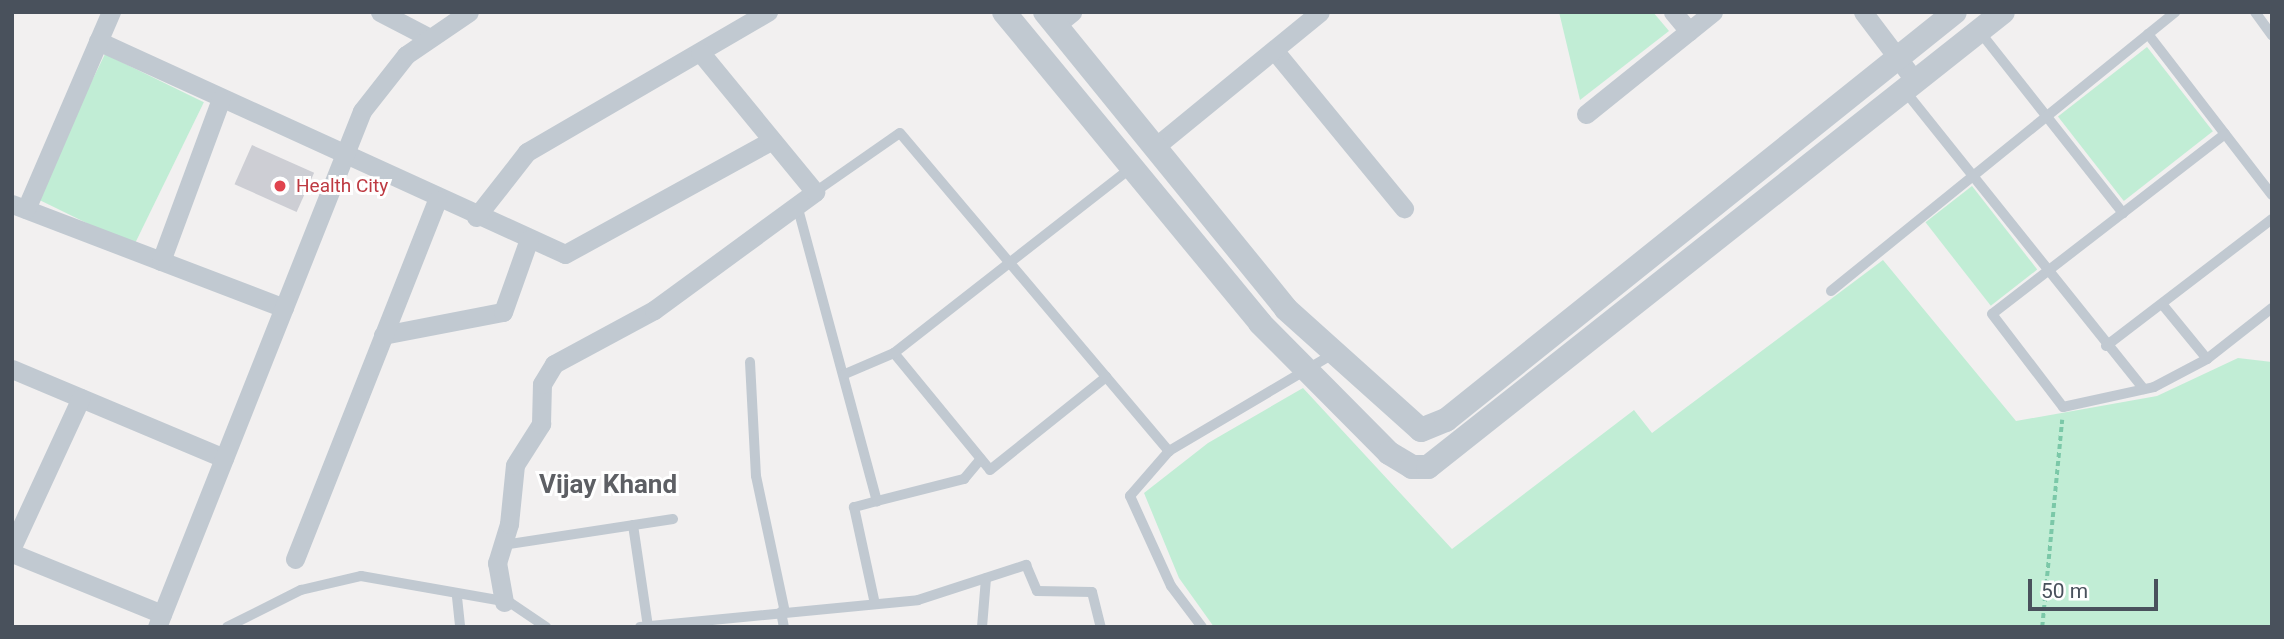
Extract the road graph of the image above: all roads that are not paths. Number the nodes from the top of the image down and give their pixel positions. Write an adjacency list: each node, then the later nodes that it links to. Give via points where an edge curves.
1 (111, 12): 20 (street)
2 (380, 12): 19 (street)
3 (469, 12): 19 (street)
4 (768, 12): 22 (street)
5 (1004, 12): 32 (street)
6 (1320, 12): 21 (street)
7 (1673, 12): 15 (street)
8 (1713, 12): 15 (street)
9 (1863, 12): 23 (street)
10 (1955, 12): 23 (street)
11 (2003, 12): 16 (street)
12 (2175, 12): 17 (lane)
13 (2255, 12): 18 (lane)
14 (1058, 17): 30 (street)
15 (1689, 31): 26 (street)
16 (1979, 32): 24 (street); 27 (lane)
17 (2148, 34): 27 (lane); 28 (lane)
18 (2272, 34)
19 (430, 38): 31 (street, via 406,55 362,111)
20 (98, 41): 25 (street); 38 (street)
21 (1274, 50): 30 (street); 39 (street)
22 (700, 52): 29 (street); 41 (street, via 527,152)
23 (1898, 58): 24 (street); 56 (street, via 1433,430 1409,424)
24 (1910, 87): 33 (lane); 60 (street, via 1428,467 1412,467 1389,453)
25 (221, 99): 31 (street); 44 (street)
26 (1586, 114)
27 (2046, 116): 33 (lane); 40 (lane)
28 (2225, 134): 35 (lane); 40 (lane)
29 (772, 140): 34 (street); 43 (street, via 565,254)
30 (1155, 147): 56 (street, via 1286,309)
31 (344, 158): 36 (street); 49 (street)
32 (1131, 167): 45 (lane); 60 (street, via 1260,323)
33 (1972, 176): 46 (lane); 47 (lane)
34 (815, 192): 37 (street); 45 (lane, via 900,133)
35 (2272, 195)
36 (437, 200): 41 (street); 53 (street)
37 (797, 205): 61 (lane); 71 (street, via 653,310 554,364 542,384 541,424 515,465)
38 (19, 207): 44 (street)
39 (1404, 208)
40 (2123, 213): 46 (lane)
41 (476, 217): 43 (street)
42 (2272, 219): 48 (lane)
43 (529, 239): 53 (street, via 503,312)
44 (161, 261): 49 (street)
45 (1010, 263): 55 (lane); 62 (lane)
46 (2047, 271): 54 (lane); 63 (lane, via 1992,314 2063,407)
47 (1831, 291)
48 (2162, 303): 54 (lane); 57 (lane)
49 (284, 308): 66 (street)
50 (2272, 308): 52 (lane)
51 (2272, 318): 52 (lane)
52 (2257, 320): 57 (lane)
53 (383, 335): 74 (street)
54 (2106, 346): 63 (lane)
55 (894, 353): 61 (lane); 67 (lane)
56 (1333, 354): 60 (lane)
57 (2207, 359): 63 (lane)
58 (750, 362): 79 (lane, via 756,477)
59 (12, 369): 64 (street)
60 (1308, 372): 65 (lane)
61 (845, 374): 68 (lane)
62 (1106, 377): 65 (lane); 67 (lane, via 990,470)
63 (2144, 389)
64 (81, 398): 66 (street); 72 (street)
65 (1169, 451): 89 (lane, via 1130,496 1171,586)
66 (224, 458): 80 (street)
67 (981, 459): 68 (lane, via 964,479)
68 (877, 501): 78 (lane, via 854,507)
69 (673, 519): 70 (lane)
70 (633, 525): 71 (lane); 81 (lane)
71 (502, 545): 77 (street, via 497,563)
72 (12, 547)
73 (12, 553): 80 (street)
74 (295, 559)
75 (986, 578): 78 (lane, via 918,600); 87 (lane); 88 (lane, via 1026,565 1037,591 1091,592)
76 (457, 597): 77 (lane); 82 (lane, via 361,576 300,590); 83 (lane)
77 (504, 602): 84 (lane)
78 (875, 604): 79 (lane)
79 (783, 612): 81 (lane); 86 (lane)
80 (160, 621)
81 (648, 626): 85 (lane)
82 (227, 627)
83 (460, 627)
84 (546, 627)
85 (640, 627)
86 (784, 627)
87 (982, 627)
88 (1101, 627)
89 (1202, 627)

